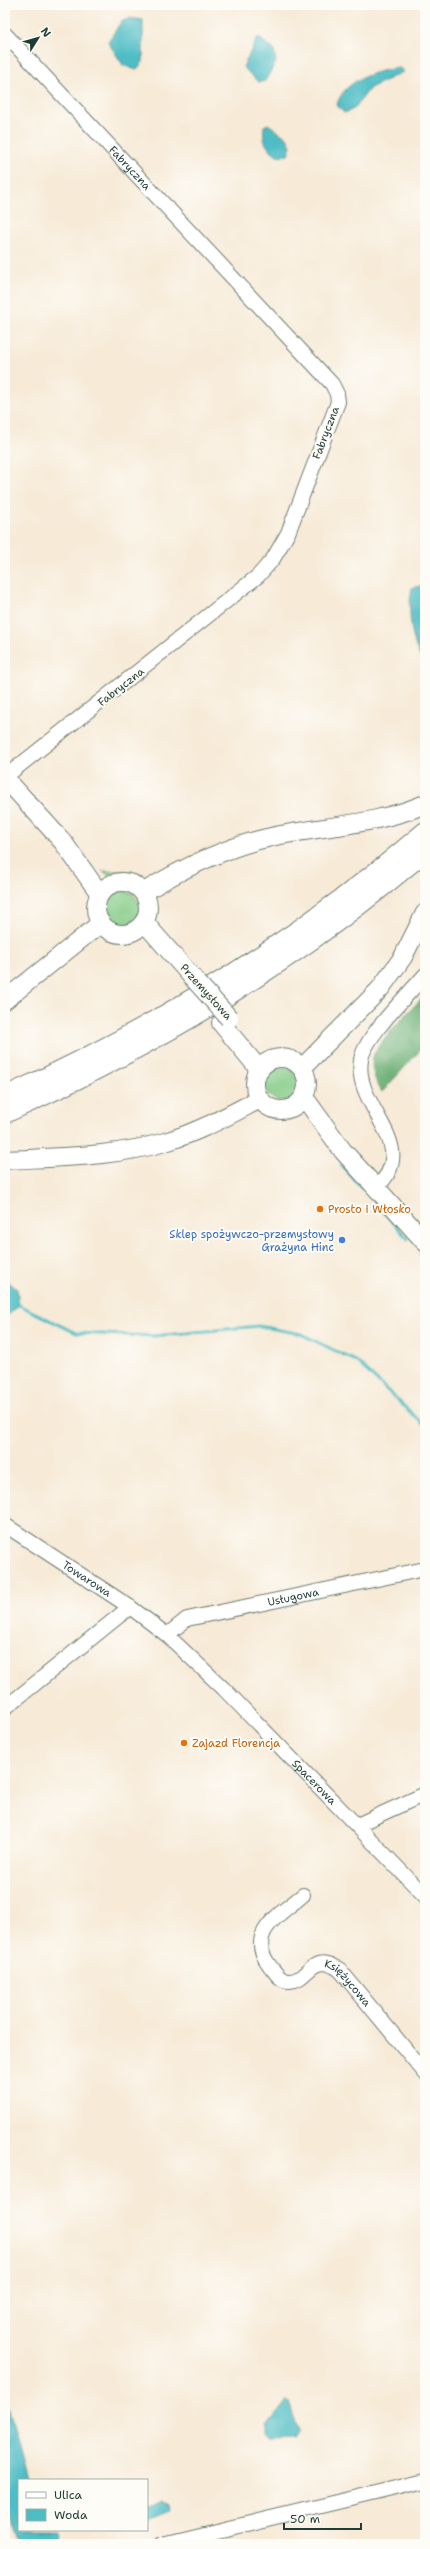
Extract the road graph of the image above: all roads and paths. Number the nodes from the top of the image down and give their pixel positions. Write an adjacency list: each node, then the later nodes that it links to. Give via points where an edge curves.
1 (5, 34): 2 (street, Fabryczna, via 332,384 338,402 288,533 273,559 258,576)
2 (5, 777): 6 (main road)
3 (425, 804): 7 (main road, via 396,815 243,845 214,855)
4 (425, 830): 15 (main road, via 330,907 248,965 115,1043)
5 (425, 852): 18 (main road, via 341,920 215,1004 116,1061)
6 (106, 889): 7 (main road, via 119,882 133,883); 9 (main road, via 96,912)
7 (144, 892): 10 (main road, via 149,907)
8 (425, 913): 14 (main road, via 403,957 380,988)
9 (101, 923): 10 (main road, via 119,934); 12 (main road)
10 (139, 927): 13 (main road, Przemysłowa, via 157,952 189,981)
11 (425, 975): 20 (street, via 377,1030 361,1058 360,1069 364,1088 393,1153 393,1165)
12 (5, 1000)
13 (265, 1064): 14 (main road, via 284,1058); 16 (main road, via 254,1084)
14 (302, 1068): 17 (main road, via 308,1082)
15 (5, 1096)
16 (260, 1099): 17 (main road, via 265,1105 279,1110); 19 (main road, via 213,1124 154,1145 122,1152)
17 (298, 1102): 20 (main road)
18 (5, 1114)
19 (5, 1160)
20 (376, 1188): 21 (main road)
21 (425, 1242)
22 (5, 1525): 24 (street, Towarowa)
23 (425, 1569): 25 (street, Usługowa, via 187,1619)
24 (130, 1607): 25 (street, Towarowa); 26 (street)
25 (167, 1635): 28 (street, Spacerowa)
26 (5, 1708)
27 (425, 1794): 28 (street)
28 (357, 1826): 30 (street, Spacerowa)
29 (303, 1895): 31 (street, Księżycowa, via 264,1928 262,1956 281,1979 288,1981 294,1981 319,1963 326,1963 340,1970)
30 (425, 1896)
31 (425, 2073)
32 (425, 2481): 33 (street)
33 (163, 2544)

